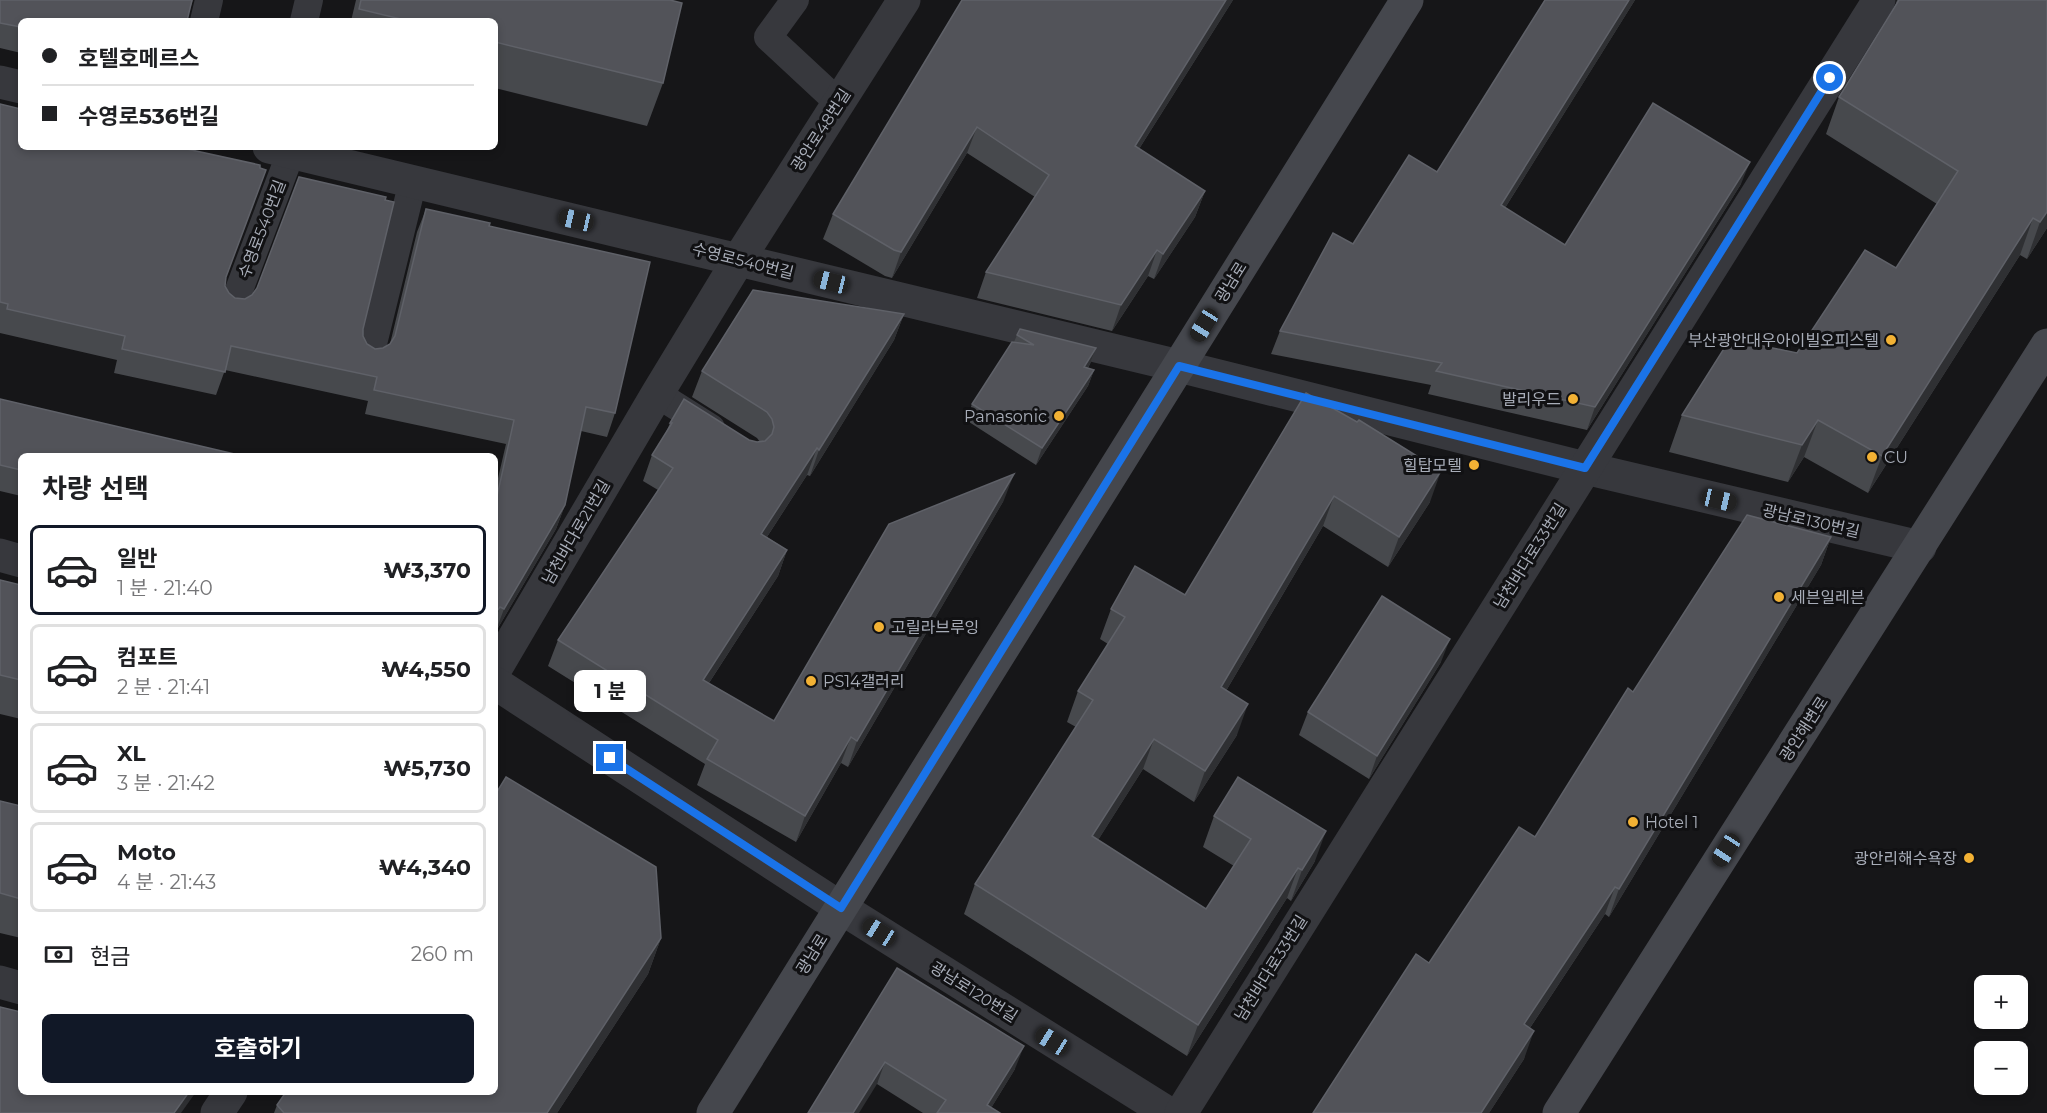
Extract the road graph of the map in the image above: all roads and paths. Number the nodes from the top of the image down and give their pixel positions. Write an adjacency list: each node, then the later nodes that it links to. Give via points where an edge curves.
1 (209, 0): 7 (lane)
2 (309, 0): 8 (lane)
3 (795, 0): 11 (lane, via 768,37)
4 (904, 0): 11 (street, 광안로48번길)
5 (1407, 0): 19 (main road, 광남로)
6 (1879, 0): 22 (street, 남천바다로33번길)
7 (205, 18)
8 (305, 18)
9 (0, 82): 10 (street)
10 (18, 86)
11 (839, 103): 15 (street, 광안로48번길)
12 (278, 150): 16 (lane, 수영로540번길)
13 (282, 150): 14 (street, 수영로540번길)
14 (413, 182): 15 (street, 수영로540번길); 18 (lane)
15 (739, 259): 19 (street, 수영로540번길); 20 (street, 남천바다로21번길)
16 (233, 306)
17 (2047, 345): 23 (main road, 광안해변로)
18 (370, 356)
19 (1179, 366): 22 (street, 광남로130번길); 28 (main road, 광남로)
20 (657, 394): 21 (lane); 26 (street, 남천바다로21번길)
21 (730, 441)
22 (1585, 468): 23 (street, 광남로130번길); 35 (street, 남천바다로33번길)
23 (1920, 547): 36 (main road, 광안해변로)
24 (0, 555): 25 (street)
25 (18, 560)
26 (498, 665)
27 (498, 685): 28 (street, 광남로120번길)
28 (841, 908): 33 (main road, 광남로); 34 (street, 광남로120번길)
29 (0, 982): 30 (street)
30 (18, 987)
31 (229, 1095): 32 (street)
32 (218, 1113)
33 (713, 1113)
34 (1168, 1113)
35 (1181, 1113)
36 (1559, 1113)

